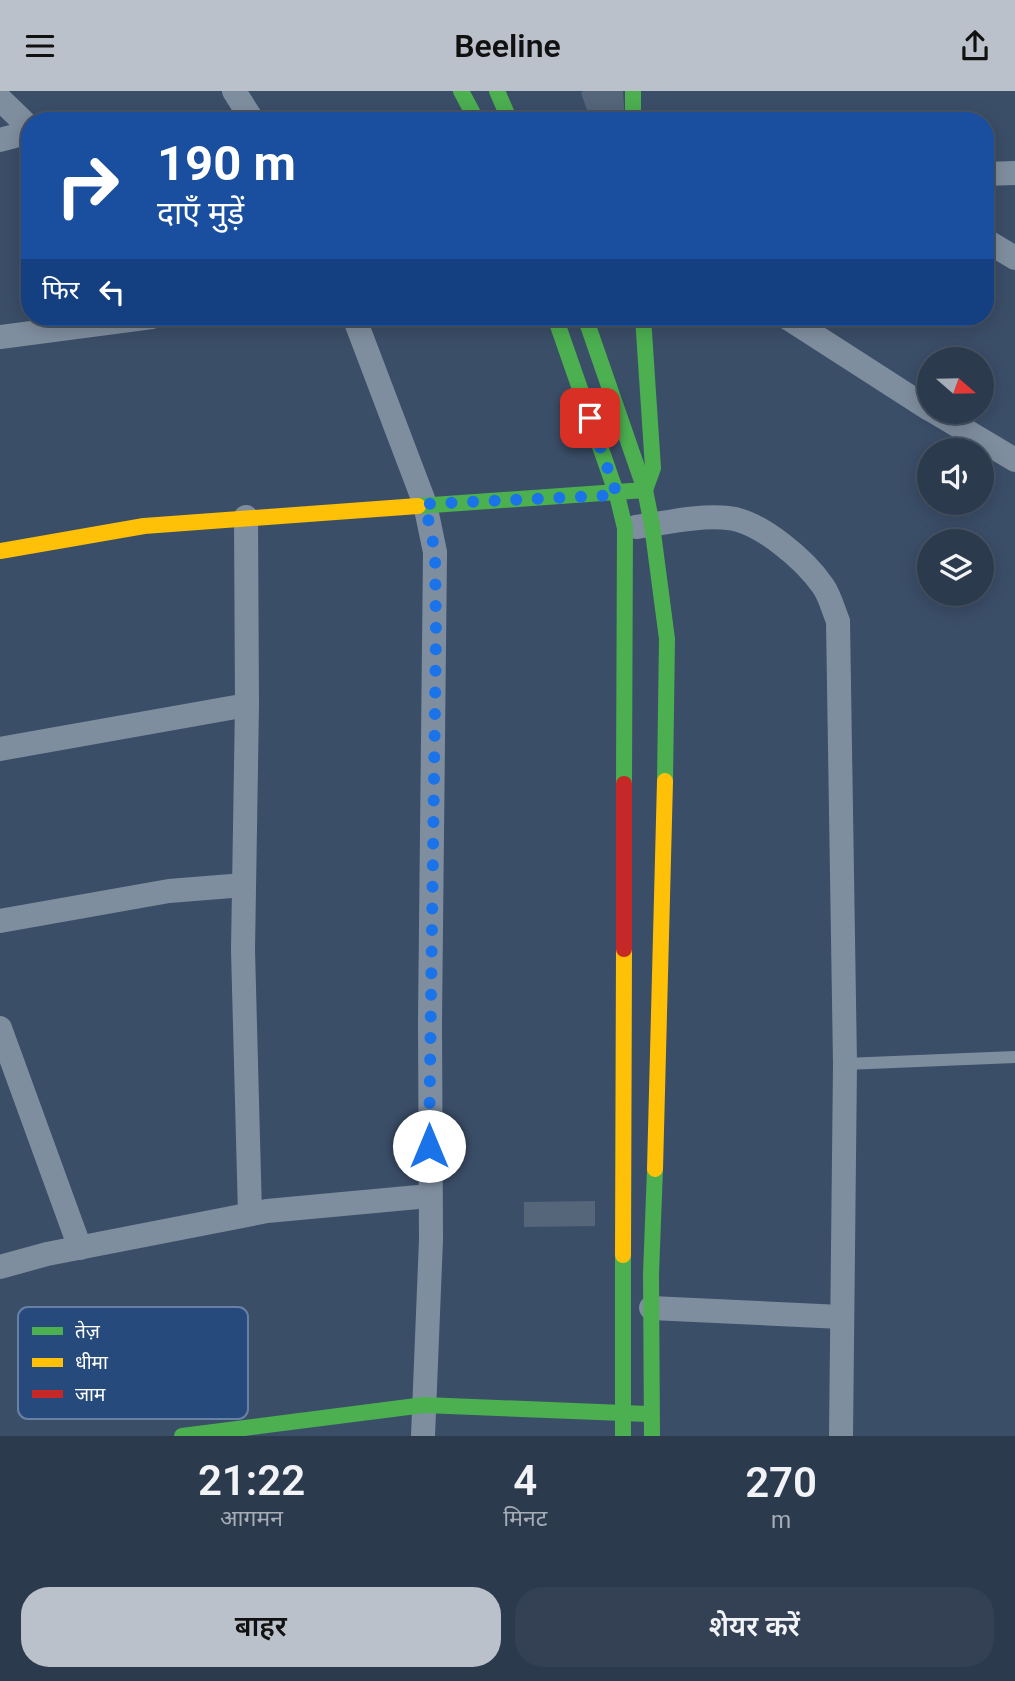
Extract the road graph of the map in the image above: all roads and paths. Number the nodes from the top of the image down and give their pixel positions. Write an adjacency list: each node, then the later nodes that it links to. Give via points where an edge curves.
1 (234, 91): 6 (street)
2 (461, 91): 7 (street)
3 (497, 91): 8 (street)
4 (633, 91): 9 (street)
5 (0, 99): 10 (street)
6 (247, 112)
7 (472, 112)
8 (506, 112)
9 (633, 112)
10 (21, 121)
11 (21, 133): 12 (street)
12 (0, 140)
13 (1015, 173): 14 (street)
14 (994, 174)
15 (994, 245): 16 (street)
16 (1015, 258)
17 (79, 326): 23 (street)
18 (357, 326): 29 (street)
19 (558, 326): 28 (street)
20 (588, 326): 27 (street)
21 (644, 326): 27 (street, via 653,468)
22 (800, 326): 24 (street)
23 (0, 337)
24 (917, 401)
25 (955, 424): 26 (street)
26 (1015, 460)
27 (645, 490): 28 (street); 31 (street)
28 (617, 495): 29 (street); 32 (street)
29 (425, 504): 30 (street); 41 (street, via 435,552 436,633)
30 (246, 517): 33 (street, via 144,526); 34 (street)
31 (652, 525): 32 (street); 40 (street, via 729,518 763,532 814,574 838,621); 45 (street, via 667,639)
32 (625, 528): 48 (street)
33 (0, 551)
34 (247, 705): 35 (street); 36 (street)
35 (0, 749)
36 (244, 885): 37 (street, via 169,891); 42 (street)
37 (0, 921)
38 (0, 1028): 43 (street)
39 (1015, 1057): 40 (lane)
40 (845, 1064): 46 (street)
41 (429, 1196): 42 (street); 47 (street)
42 (250, 1214): 43 (street)
43 (80, 1248): 44 (street)
44 (0, 1268)
45 (651, 1308): 46 (street); 49 (street)
46 (841, 1317): 54 (street)
47 (424, 1405): 48 (street); 50 (street); 51 (street)
48 (622, 1413): 49 (street); 52 (street)
49 (652, 1414): 53 (street)
50 (182, 1436)
51 (423, 1436)
52 (623, 1436)
53 (652, 1436)
54 (841, 1436)

